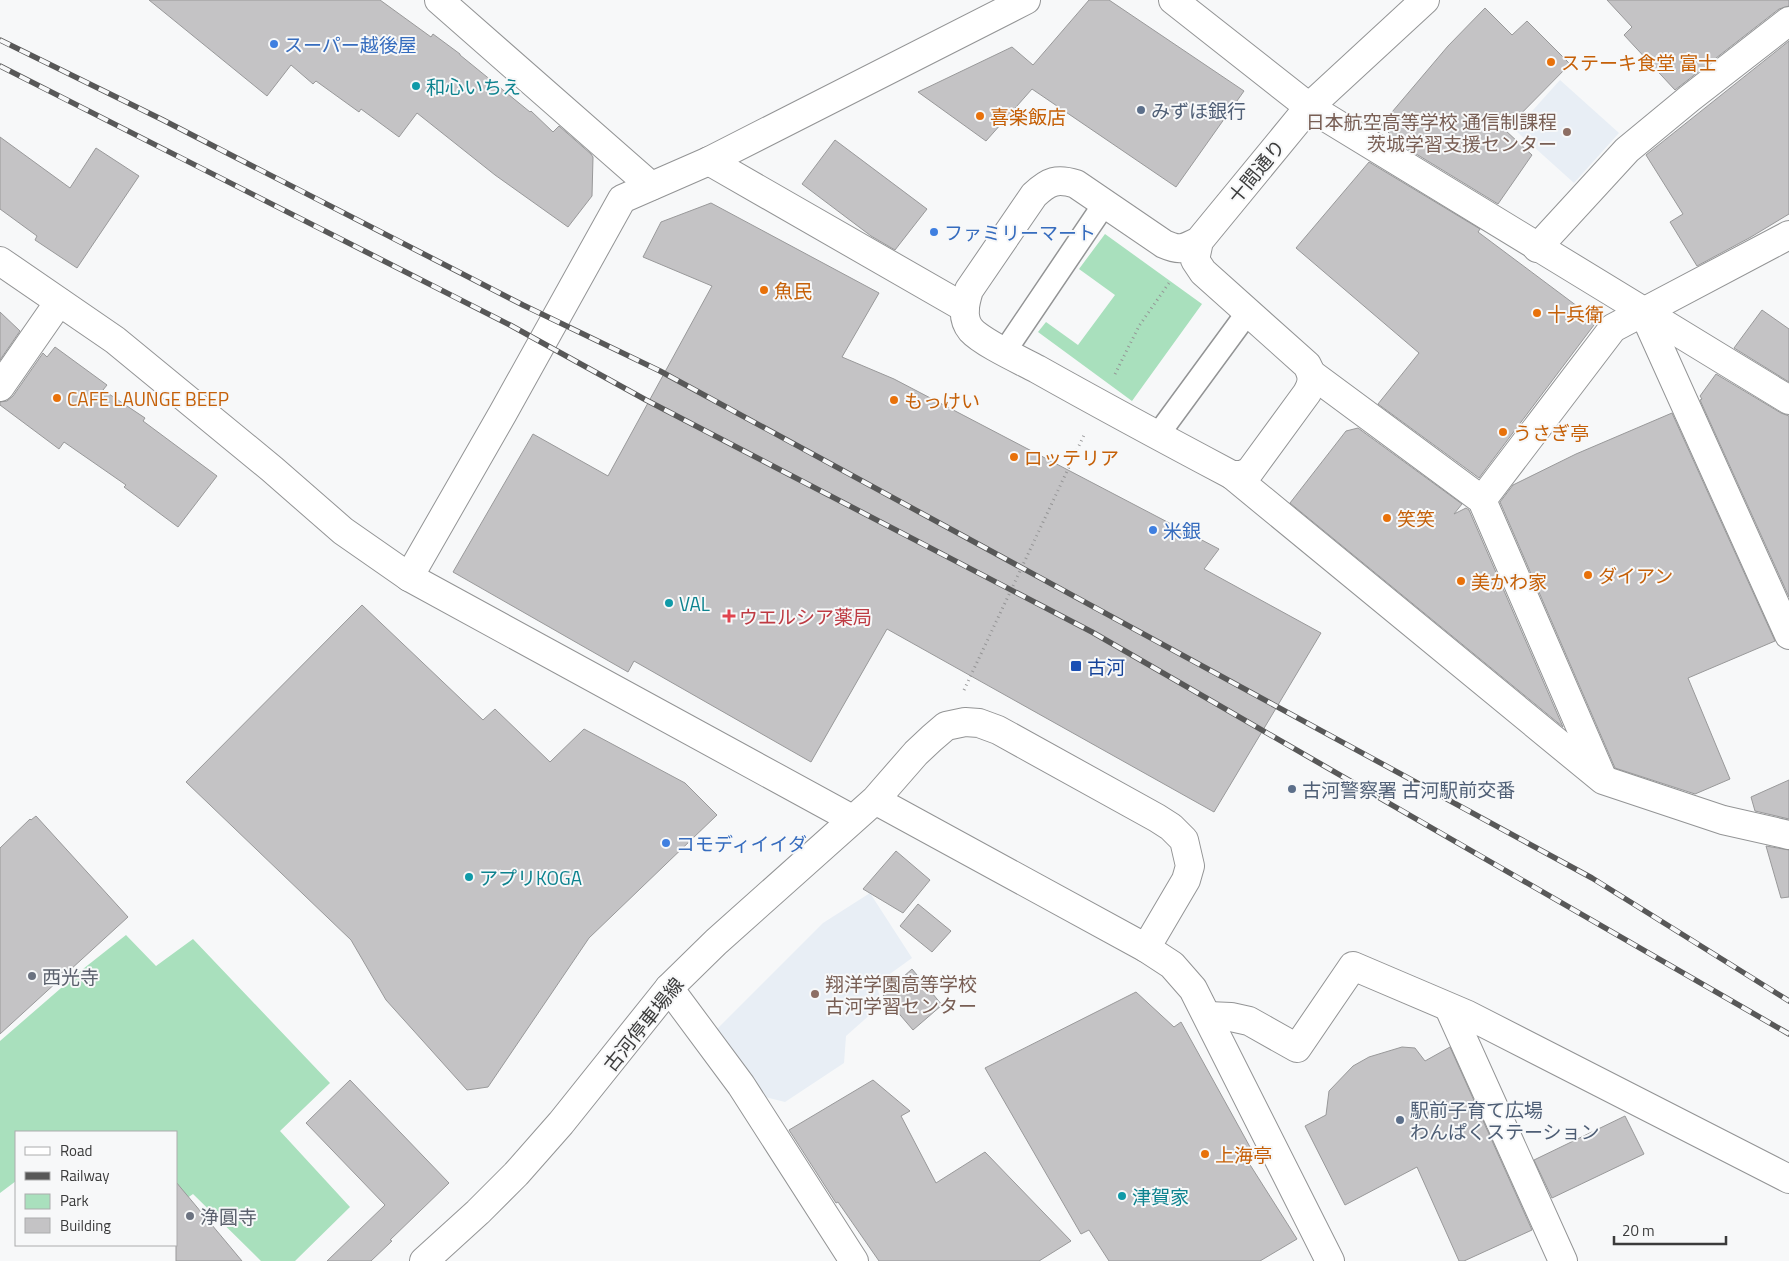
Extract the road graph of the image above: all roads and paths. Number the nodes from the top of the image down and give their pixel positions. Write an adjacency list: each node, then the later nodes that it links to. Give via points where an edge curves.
1 (439, 0): 8 (street)
2 (1026, 0): 7 (street)
3 (1173, 0): 6 (street)
4 (1425, 0): 6 (street, 十間通り)
5 (1789, 21): 12 (street, via 1627,150)
6 (1309, 107): 11 (street, 十間通り); 12 (street)
7 (709, 161): 8 (street); 15 (street)
8 (651, 186): 26 (street, via 622,199)
9 (1105, 202): 11 (street, via 1164,244 1177,249); 15 (street, via 1065,180 1044,185 969,290); 18 (lane)
10 (1789, 235): 16 (street)
11 (1199, 241): 17 (street, via 1196,260 1203,272); 22 (path, via 1139,326)
12 (1537, 248): 16 (street)
13 (0, 261): 14 (street)
14 (59, 302): 20 (street); 26 (street, via 115,340 272,468 343,531)
15 (965, 308): 18 (street, via 970,328)
16 (1643, 311): 21 (street); 25 (street, via 1612,328); 27 (street)
17 (1248, 312): 19 (street, via 1307,365); 23 (lane)
18 (1004, 351): 22 (street)
19 (1313, 375): 24 (street, via 1307,393 1250,471); 25 (street)
20 (0, 387)
21 (1789, 400)
22 (1099, 404): 23 (street); 28 (path)
23 (1157, 436): 24 (street)
24 (1232, 475): 29 (street)
25 (1482, 500): 29 (street)
26 (409, 577): 31 (street)
27 (1789, 635)
28 (946, 726): 30 (street, 古河停車場線, via 916,753); 33 (street, via 979,723 998,730 1171,826 1184,840 1190,866 1186,880)
29 (1603, 780): 32 (street, via 1723,820)
30 (875, 800): 31 (street, 古河停車場線); 33 (street)
31 (852, 819): 34 (street, 古河停車場線)
32 (1789, 835)
33 (1146, 948): 36 (street, via 1172,966 1193,989)
34 (669, 988): 38 (street, 古河停車場線, via 516,1174); 39 (street, via 741,1085)
35 (1449, 1008): 36 (street, via 1353,966 1297,1048 1248,1021); 37 (street); 41 (street)
36 (1208, 1016): 40 (street)
37 (1789, 1179)
38 (424, 1261)
39 (854, 1261)
40 (1330, 1261)
41 (1563, 1261)

